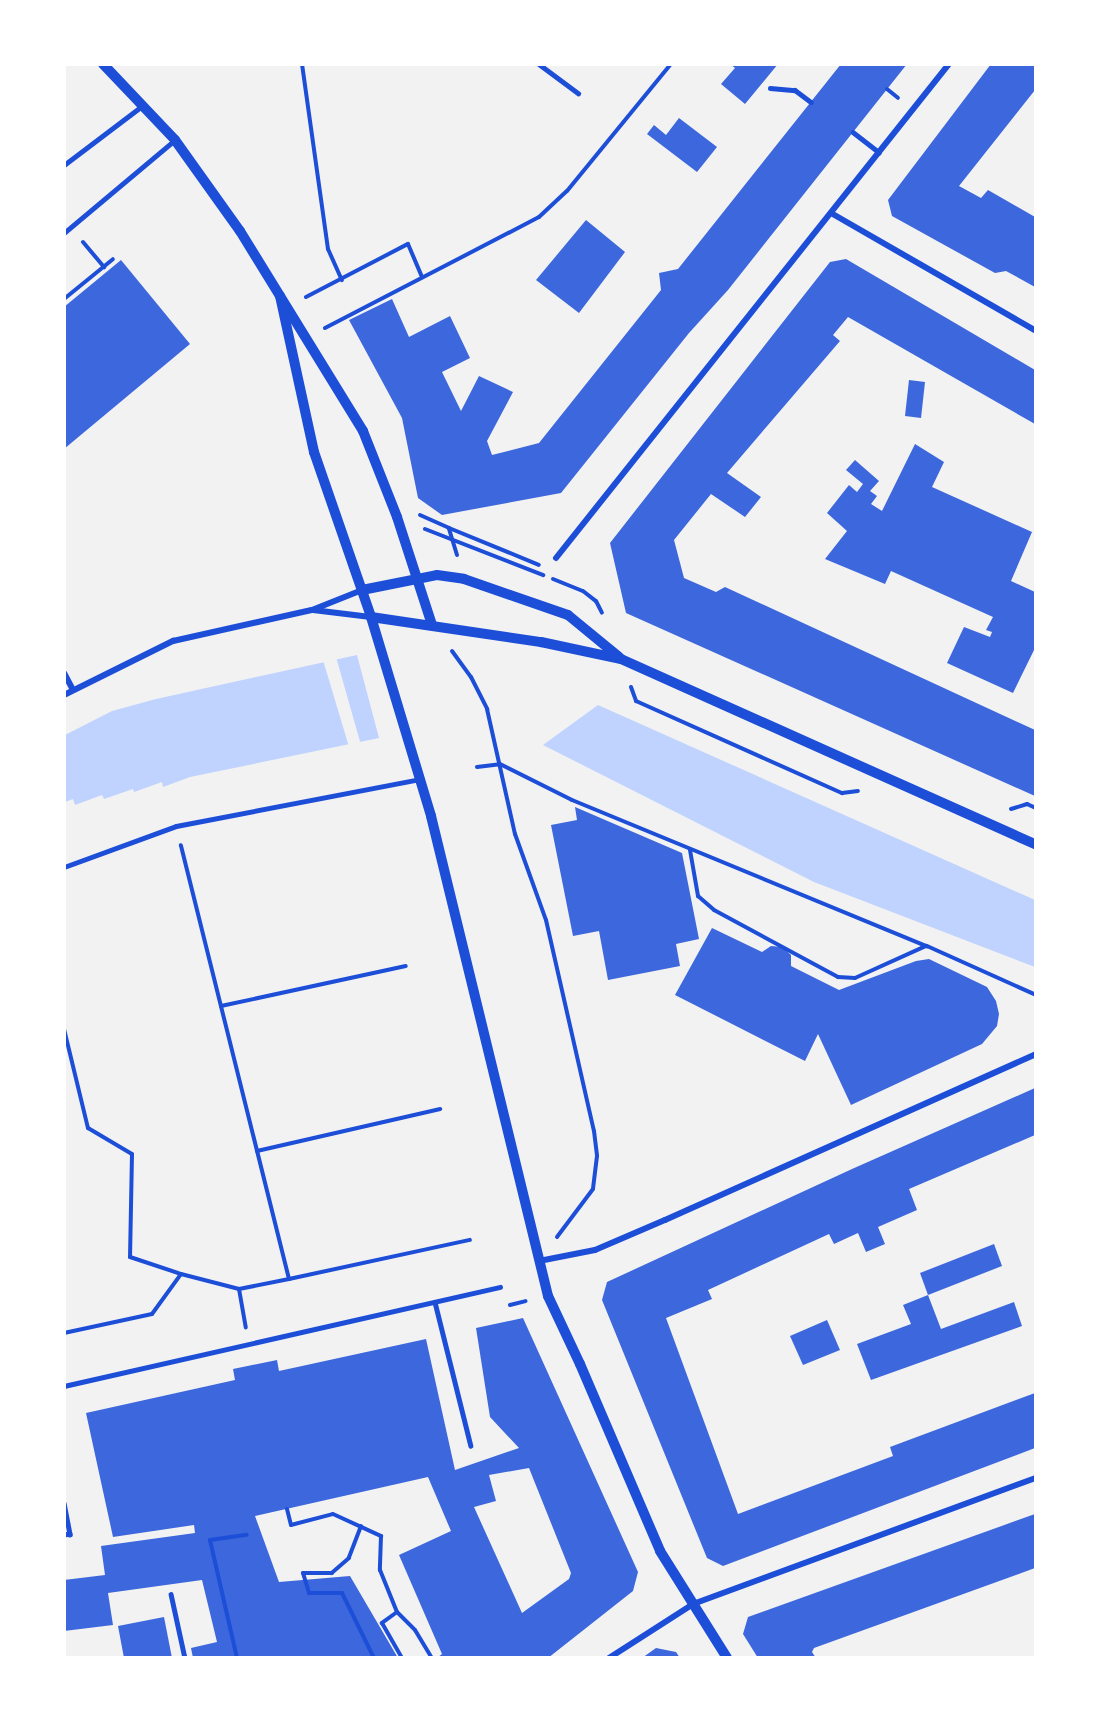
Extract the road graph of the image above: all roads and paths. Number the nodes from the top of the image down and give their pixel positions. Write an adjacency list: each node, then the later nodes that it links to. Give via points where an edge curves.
1 (104, 64): 9 (street)
2 (302, 64): 20 (path, via 328,249)
3 (539, 64): 7 (lane)
4 (671, 64): 19 (path, via 567,191 539,216)
5 (949, 64): 12 (street)
6 (770, 88): 8 (lane, via 795,90)
7 (578, 93)
8 (811, 102)
9 (142, 106): 11 (street); 13 (lane)
10 (853, 132): 12 (lane)
11 (175, 140): 15 (lane); 22 (street, via 240,231)
12 (879, 152): 14 (street)
13 (64, 165)
14 (831, 213): 23 (street); 27 (street)
15 (71, 227): 16 (lane); 18 (path)
16 (64, 233)
17 (113, 259): 18 (path)
18 (104, 267): 21 (path)
19 (422, 277): 20 (path, via 408,244); 24 (path)
20 (342, 280): 22 (path)
21 (64, 299)
22 (283, 301): 24 (street); 30 (street, via 314,452)
23 (1035, 331)
24 (306, 339): 25 (street, via 363,431)
25 (397, 517): 26 (path); 28 (street)
26 (453, 540): 27 (path, via 449,528 548,569); 29 (path); 32 (path, via 583,591)
27 (556, 558)
28 (417, 579): 29 (street); 30 (street); 34 (street)
29 (464, 579): 35 (street, via 568,615)
30 (362, 590): 31 (street); 33 (street)
31 (312, 610): 33 (street); 37 (street, via 173,641)
32 (604, 615)
33 (371, 618): 34 (street); 41 (street)
34 (432, 625): 35 (street); 39 (path, via 471,677 487,709)
35 (621, 659): 42 (path, via 636,701 842,793); 44 (street)
36 (64, 673): 37 (street)
37 (73, 690): 38 (street)
38 (64, 695)
39 (500, 764): 40 (path); 45 (path, via 572,800); 56 (path, via 515,834 546,920 597,1156 593,1189)
40 (477, 767)
41 (420, 779): 43 (street); 56 (street)
42 (862, 790)
43 (176, 826): 46 (street); 50 (path)
44 (1035, 845)
45 (690, 850): 47 (path); 47 (path, via 698,896 714,910 838,977 855,978)
46 (64, 867)
47 (927, 946): 49 (path)
48 (406, 966): 50 (path)
49 (1035, 995)
50 (221, 1006): 54 (path)
51 (64, 1029): 57 (path, via 88,1128 132,1154 130,1257)
52 (1035, 1054): 56 (street, via 595,1250)
53 (440, 1109): 54 (path)
54 (257, 1151): 58 (path)
55 (470, 1240): 58 (path)
56 (538, 1261): 73 (street, via 555,1314 660,1551)
57 (181, 1274): 60 (path); 63 (path, via 152,1314)
58 (289, 1279): 60 (path)
59 (500, 1287): 61 (lane)
60 (238, 1289): 62 (path)
61 (435, 1302): 64 (lane); 65 (lane)
62 (247, 1328)
63 (64, 1333)
64 (64, 1386)
65 (471, 1446)
66 (1035, 1478): 73 (street)
67 (64, 1503): 70 (lane, via 70,1534)
68 (287, 1509): 69 (path, via 291,1525 333,1514)
69 (361, 1526): 74 (path, via 381,1536 380,1570); 77 (path, via 349,1558 332,1573 303,1573 309,1593 342,1593)
70 (64, 1535)
71 (247, 1535): 76 (path, via 210,1540)
72 (171, 1594): 75 (lane)
73 (693, 1604): 80 (street); 81 (street)
74 (398, 1612): 78 (path, via 382,1623); 79 (path)
75 (185, 1658)
76 (237, 1658)
77 (374, 1658)
78 (402, 1658)
79 (432, 1658)
80 (609, 1658)
81 (726, 1658)

